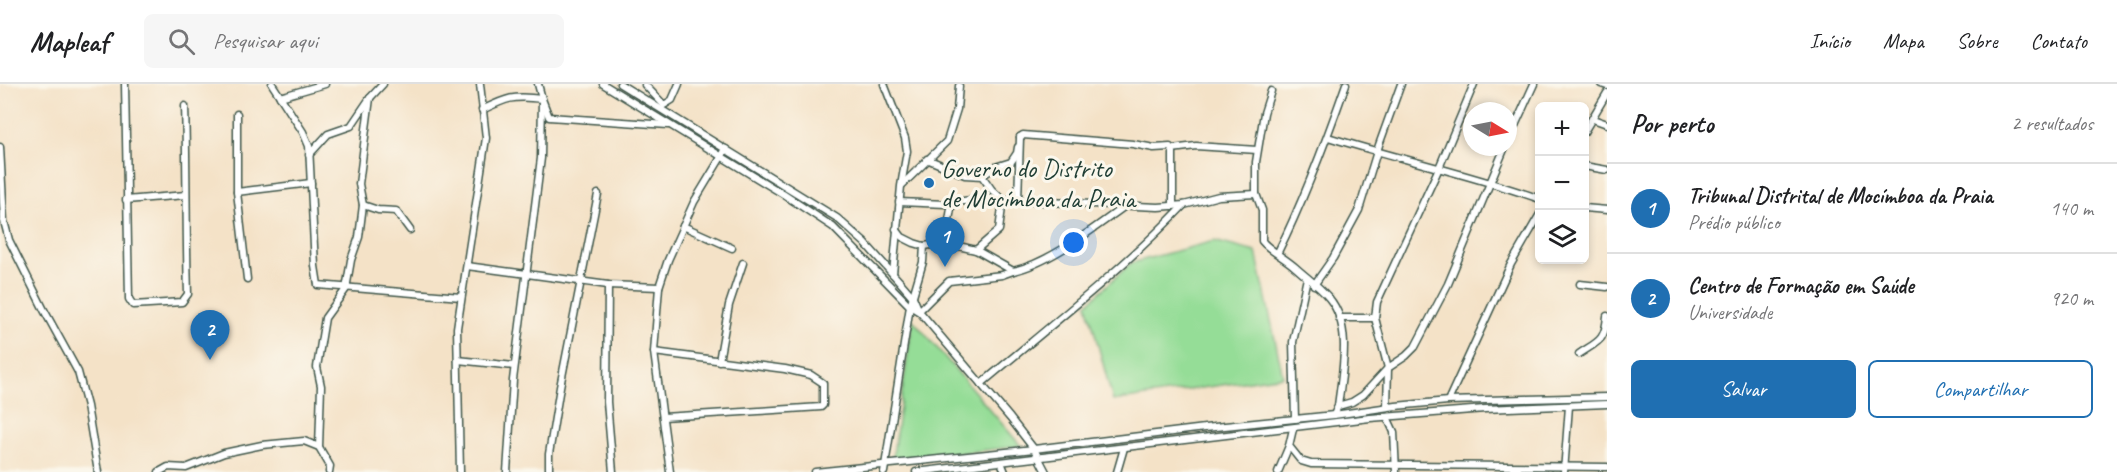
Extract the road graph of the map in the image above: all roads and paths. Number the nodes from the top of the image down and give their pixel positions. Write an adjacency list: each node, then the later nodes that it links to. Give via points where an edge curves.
1 (125, 84): 55 (street)
2 (272, 84): 21 (street)
3 (325, 84): 21 (street)
4 (383, 84): 22 (street)
5 (480, 84): 25 (street)
6 (538, 84): 23 (street)
7 (603, 84): 30 (street)
8 (620, 84): 36 (street)
9 (680, 84): 16 (street, via 672,100 664,105)
10 (884, 84): 49 (street, via 907,151)
11 (1346, 84): 33 (street)
12 (1401, 84): 38 (street)
13 (1474, 84): 44 (street)
14 (1534, 84): 28 (street)
15 (1601, 84): 18 (street)
16 (645, 85)
17 (959, 86): 42 (street, via 950,135)
18 (1607, 86)
19 (1271, 91): 37 (street)
20 (1607, 93): 27 (street)
21 (280, 97): 39 (street, via 303,132)
22 (370, 98): 39 (street, via 351,126 328,134); 60 (street, via 359,184)
23 (542, 99): 25 (street, via 521,96); 30 (street, via 549,117); 78 (street, via 541,158)
24 (185, 106): 53 (street)
25 (482, 110): 76 (street, via 486,138)
26 (237, 114): 50 (street)
27 (1593, 119): 29 (street); 31 (street)
28 (1517, 121)
29 (1607, 124)
30 (669, 125): 41 (street)
31 (1589, 125)
32 (1020, 137): 35 (street); 46 (street, via 1011,162); 57 (street)
33 (1328, 137): 38 (street); 74 (street)
34 (0, 147): 126 (street, via 4,220 9,240 78,372)
35 (1172, 148): 37 (street); 63 (street)
36 (726, 149): 41 (street); 79 (street, via 837,218)
37 (1257, 150): 52 (street)
38 (1377, 152): 44 (street); 85 (street, via 1359,210)
39 (309, 155): 48 (street)
40 (1501, 156): 47 (street)
41 (721, 157): 67 (street); 91 (street, via 833,227)
42 (927, 159): 46 (street, via 965,175); 49 (street)
43 (1589, 167): 45 (street)
44 (1439, 168): 47 (street); 95 (street, via 1383,287)
45 (1607, 170)
46 (982, 176): 56 (street)
47 (1490, 181): 54 (street); 101 (street, via 1448,284 1414,347)
48 (311, 183): 50 (street); 88 (street, via 316,281 321,287)
49 (901, 186): 58 (street)
50 (237, 192): 81 (street)
51 (598, 194): 82 (street)
52 (1256, 194): 61 (street, via 1220,196); 74 (street, via 1262,210 1262,241)
53 (186, 195): 55 (street); 55 (street, via 188,294 182,302 130,302)
54 (1535, 198)
55 (126, 200)
56 (1003, 200): 57 (street); 59 (street); 73 (street, via 999,230)
57 (1018, 201): 62 (street)
58 (899, 202): 59 (street); 68 (street)
59 (952, 203): 70 (street)
60 (363, 205): 69 (street, via 396,211); 88 (street)
61 (1184, 205): 63 (street); 102 (street, via 1165,226)
62 (1125, 206): 63 (street); 77 (street, via 1058,251)
63 (1173, 206)
64 (1589, 208): 65 (street)
65 (1607, 210)
66 (1535, 221): 104 (street)
67 (683, 226): 72 (street); 87 (street)
68 (896, 229): 71 (street, via 902,237); 79 (street)
69 (410, 230)
70 (945, 243): 71 (street); 73 (street)
71 (924, 246): 90 (street)
72 (732, 248)
73 (976, 250): 77 (street)
74 (1278, 252): 80 (street)
75 (743, 263): 99 (street, via 729,305)
76 (467, 266): 78 (street); 89 (street)
77 (1013, 270): 92 (street, via 1002,275 949,281)
78 (527, 273): 82 (street); 100 (street)
79 (893, 274): 90 (street)
80 (1307, 278): 85 (street); 112 (street, via 1293,342)
81 (247, 279)
82 (580, 280): 84 (street); 131 (street, via 549,453)
83 (1581, 284): 86 (street)
84 (608, 285): 87 (street); 132 (street, via 607,402)
85 (1314, 285): 94 (street, via 1330,299)
86 (1607, 287)
87 (658, 288): 96 (street)
88 (346, 289): 89 (street); 116 (street, via 325,318 320,344)
89 (461, 297): 98 (street)
90 (913, 297): 91 (street); 92 (street)
91 (910, 306): 92 (street); 123 (street)
92 (919, 311): 102 (street)
93 (1607, 316): 97 (street, via 1605,334)
94 (1339, 318): 95 (street); 106 (street, via 1344,332)
95 (1374, 318): 101 (street)
96 (654, 352): 99 (street); 110 (street)
97 (1579, 354)
98 (458, 360): 100 (street); 129 (street)
99 (719, 361): 110 (street, via 811,375 823,383 823,405)
100 (514, 366): 130 (street)
101 (1388, 368): 106 (street, via 1363,394); 108 (street)
102 (981, 384): 119 (street)
103 (1607, 398): 104 (street)
104 (1448, 401): 108 (street)
105 (1607, 405): 107 (street)
106 (1338, 406): 109 (street)
107 (1569, 406): 111 (street); 125 (street)
108 (1387, 407): 109 (street)
109 (1334, 415): 112 (street)
110 (663, 417): 133 (street)
111 (1388, 417): 113 (street); 124 (street, via 1394,432)
112 (1295, 419): 114 (street)
113 (1293, 429): 115 (street); 117 (street)
114 (1114, 440): 118 (street); 119 (street)
115 (1289, 446): 124 (street, via 1301,461 1311,464); 139 (street)
116 (319, 447): 127 (street, via 304,441 262,445); 128 (street, via 330,466)
117 (1124, 448): 118 (street); 138 (street)
118 (1115, 449): 120 (street)
119 (1034, 450): 120 (street); 123 (street)
120 (1039, 458): 121 (street); 137 (street)
121 (1001, 462): 135 (street); 136 (street)
122 (1607, 467): 125 (street)
123 (884, 468): 134 (street)
124 (1396, 468): 125 (street)
125 (1564, 469)
126 (98, 472)
127 (159, 472)
128 (329, 472)
129 (460, 472)
130 (507, 472)
131 (549, 472)
132 (612, 472)
133 (670, 472)
134 (814, 472)
135 (916, 472)
136 (1005, 472)
137 (1046, 472)
138 (1117, 472)
139 (1278, 472)

